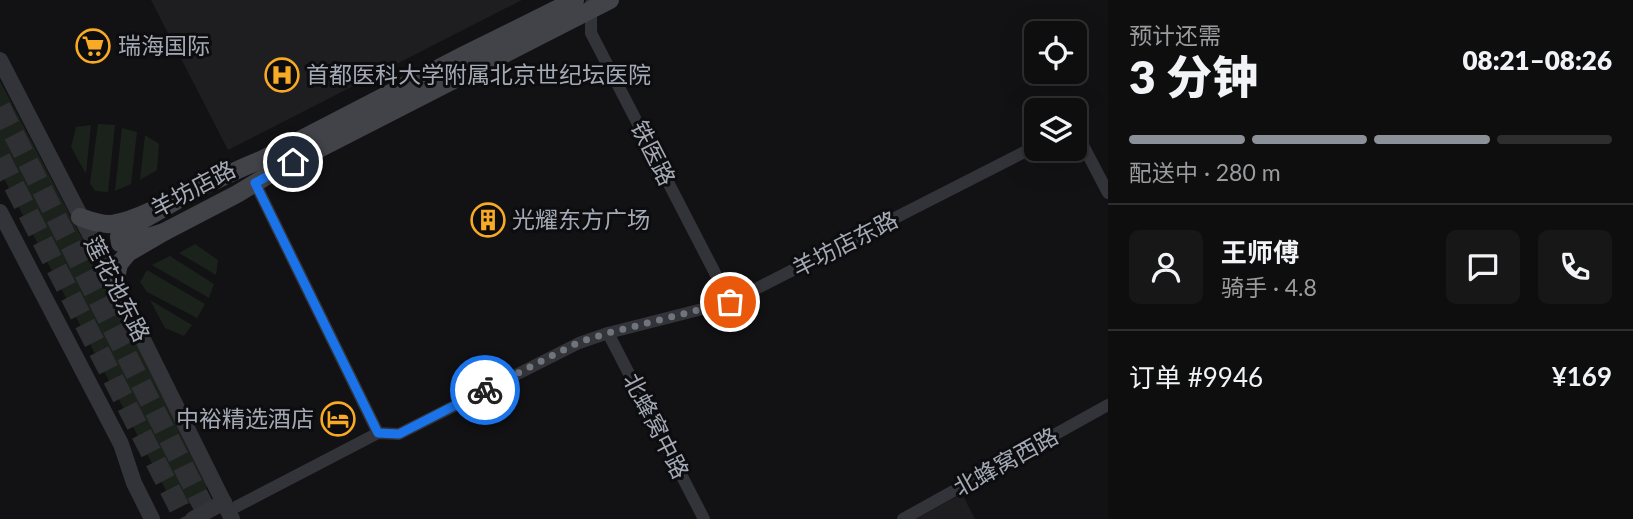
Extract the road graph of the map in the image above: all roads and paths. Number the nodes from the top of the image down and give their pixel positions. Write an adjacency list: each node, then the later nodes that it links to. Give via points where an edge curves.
1 (575, 0): 9 (main road, 羊坊店路)
2 (610, 0): 3 (main road, 羊坊店路)
3 (591, 5): 7 (main road, 羊坊店路); 14 (street, 铁医路, via 591,33)
4 (0, 60): 11 (street, 莲花池东路)
5 (1024, 152): 14 (street, 羊坊店东路)
6 (1087, 153): 8 (street)
7 (255, 183): 12 (main road, 羊坊店路); 17 (street)
8 (1108, 193)
9 (176, 201): 11 (main road, 羊坊店路, bridge, via 110,224); 12 (main road, bridge, via 136,224 119,237 120,243)
10 (0, 212): 18 (street)
11 (87, 220): 13 (street, 莲花池东路)
12 (164, 232): 13 (main road, 羊坊店路, bridge, via 128,253)
13 (116, 276): 19 (street, 莲花池东路)
14 (730, 302): 15 (street, 羊坊店东路)
15 (608, 333): 17 (street, 羊坊店东路, via 579,342 399,434); 23 (street, 北蜂窝中路)
16 (1108, 405): 24 (street, 北蜂窝西路)
17 (378, 433): 19 (street, 羊坊店东路)
18 (121, 444): 20 (street); 21 (street)
19 (228, 511): 22 (street)
20 (152, 519)
21 (159, 519)
22 (193, 519)
23 (704, 519)
24 (903, 519)

